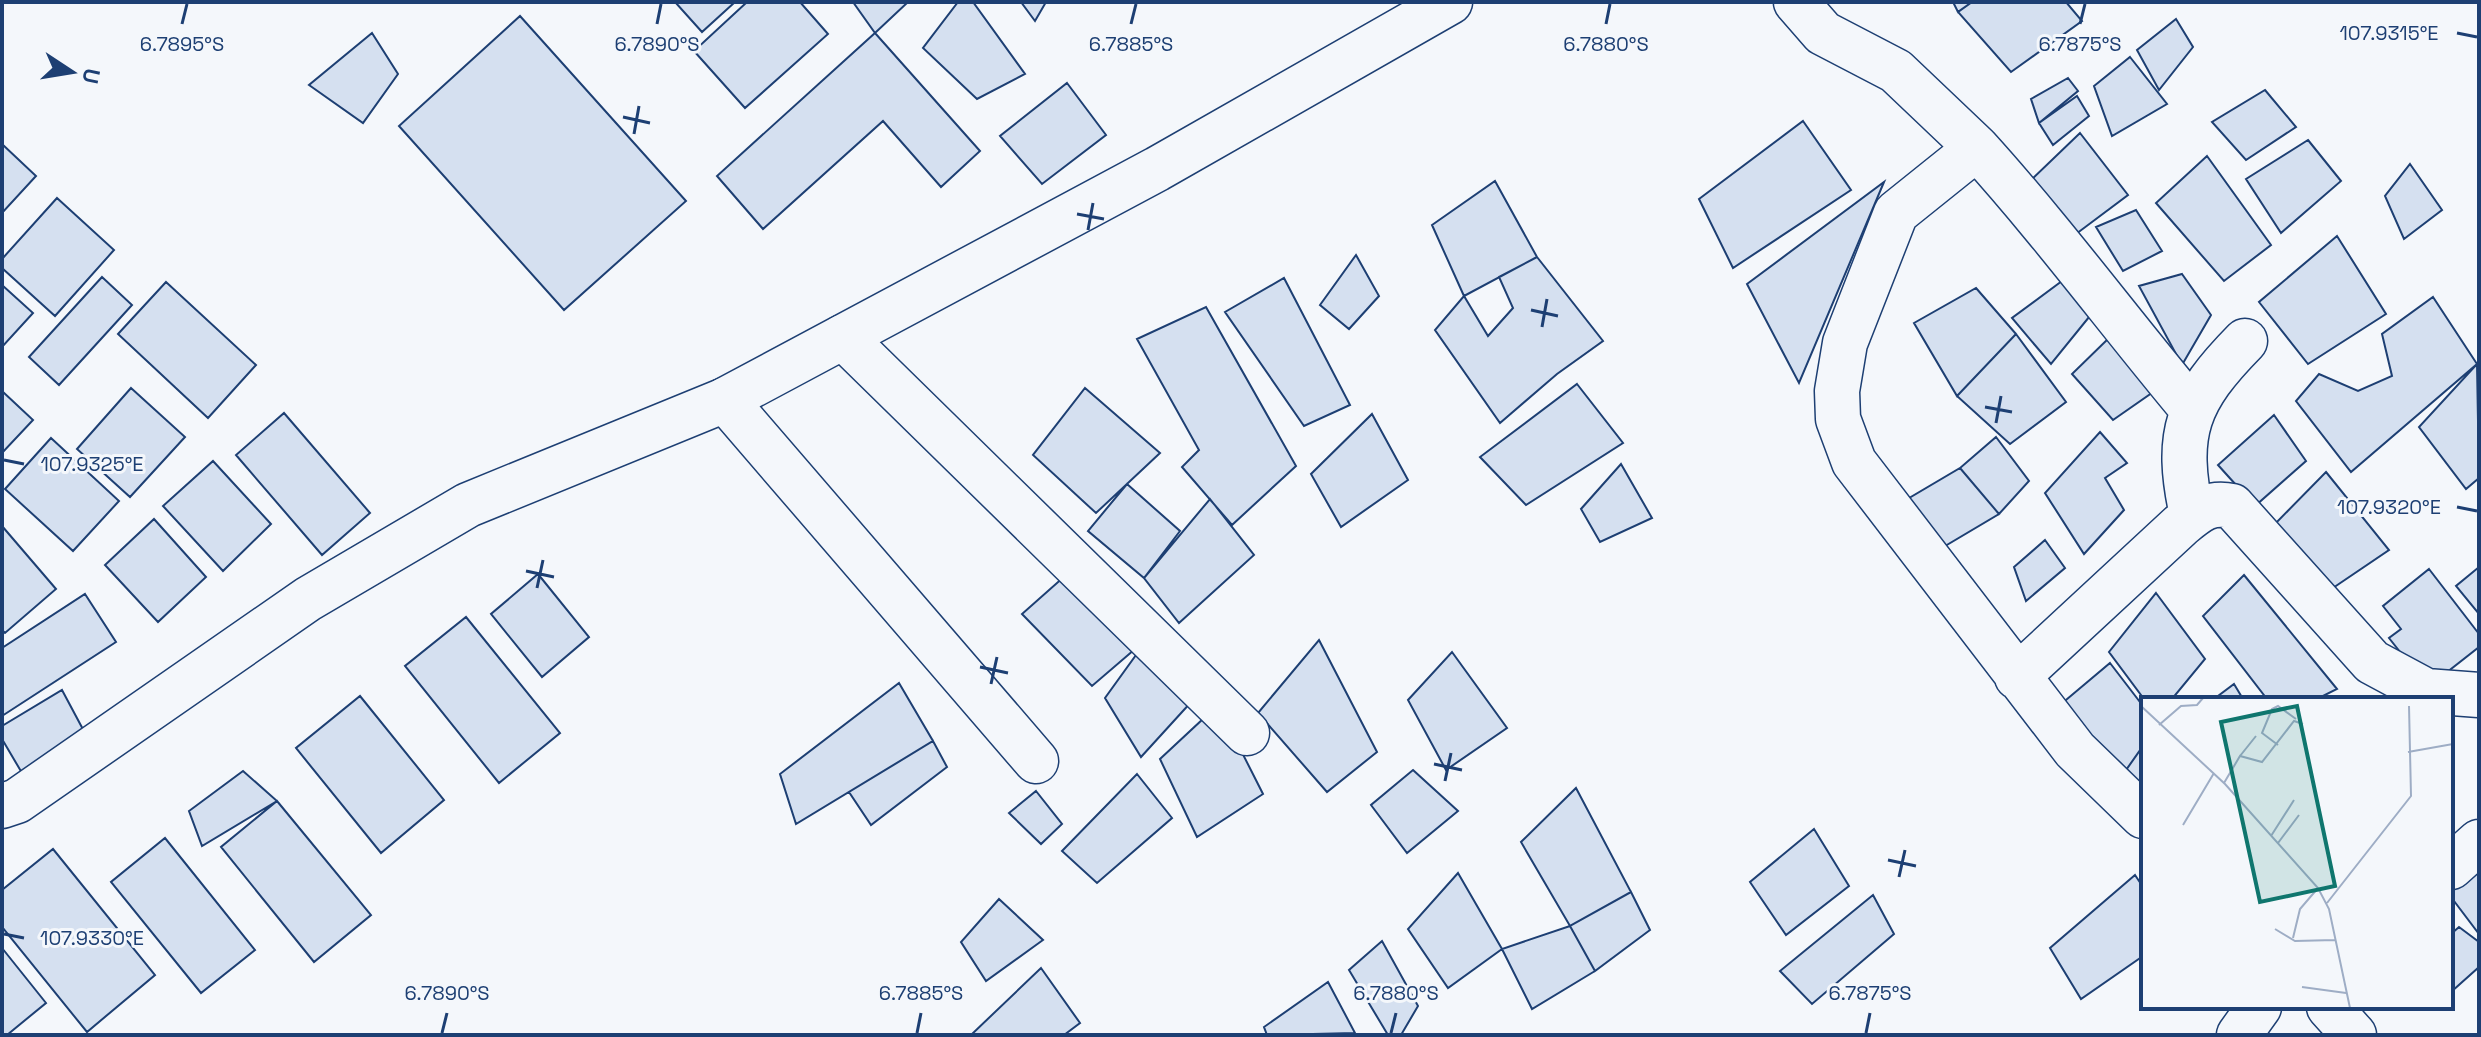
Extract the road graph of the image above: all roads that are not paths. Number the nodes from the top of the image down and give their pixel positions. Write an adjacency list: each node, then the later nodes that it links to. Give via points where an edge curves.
1 (1450, 2): 4 (street, via 1157,169)
2 (1796, 2): 3 (street, via 1823,33 1896,71)
3 (1977, 148): 7 (street, via 2045,224); 9 (street, via 1896,213 1845,343 1838,419 1854,462)
4 (843, 337): 6 (street); 11 (street)
5 (2245, 341): 7 (street, via 2215,371)
6 (725, 400): 12 (street); 13 (street, via 468,505 308,599)
7 (2193, 410): 8 (street, via 2185,453)
8 (2192, 515): 9 (street); 10 (street, via 2212,503 2232,506 2372,662 2391,674 2426,691)
9 (2017, 677): 14 (street, via 2075,750)
10 (2479, 695)
11 (1247, 733)
12 (1036, 761)
13 (7, 795)
14 (2141, 814)
15 (2479, 842): 16 (street)
16 (2453, 865)
17 (2258, 1009): 19 (street)
18 (2331, 1009): 20 (street)
19 (2239, 1035)
20 (2354, 1035)

